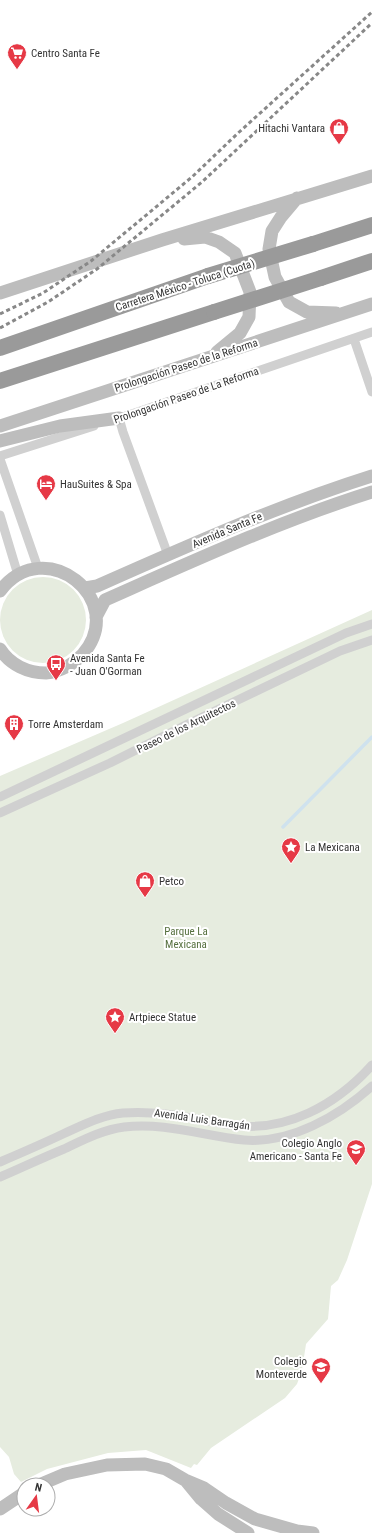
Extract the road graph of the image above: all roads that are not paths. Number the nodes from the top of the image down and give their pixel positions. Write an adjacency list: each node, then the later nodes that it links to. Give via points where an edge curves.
1 (372, 176): 2 (street)
2 (297, 198): 4 (street); 8 (street, via 272,231 269,249 275,277 289,302 307,312)
3 (372, 225): 11 (highway, Carretera México - Toluca (Cuota), bridge, via 208,276)
4 (162, 240): 6 (street); 12 (street, via 205,237 220,242 235,253 250,292 249,317 240,333)
5 (372, 261): 13 (highway, bridge)
6 (0, 293)
7 (372, 304): 8 (street, Prolongación Paseo de la Reforma)
8 (344, 313): 12 (street, Prolongación Paseo de la Reforma)
9 (372, 332): 10 (street, Prolongación Paseo de La Reforma)
10 (354, 339): 14 (street); 15 (street, Prolongación Paseo de La Reforma)
11 (0, 348)
12 (210, 357): 16 (street, Prolongación Paseo de la Reforma)
13 (0, 382)
14 (372, 392)
15 (119, 418): 17 (street, via 60,426); 18 (street, Prolongación Paseo de La Reforma); 22 (street)
16 (0, 426)
17 (0, 441)
18 (0, 457): 23 (street)
19 (372, 476): 22 (street, Avenida Santa Fe, via 234,526)
20 (372, 492): 27 (street, Avenida Santa Fe, via 330,505 239,541 111,597 105,600)
21 (0, 515): 24 (street)
22 (168, 555): 25 (street, Avenida Santa Fe, via 97,586)
23 (38, 568): 24 (street); 25 (street, via 56,570 72,576)
24 (18, 575): 26 (street)
25 (85, 588): 27 (street)
26 (0, 591)
27 (96, 616): 30 (street, via 94,633 88,648 78,660 64,669 48,673 31,671 16,665)
28 (372, 624): 31 (street, Paseo de los Arquitectos, via 346,633)
29 (372, 640): 32 (street, Paseo de los Arquitectos, via 340,651)
30 (0, 649)
31 (182, 710): 32 (street); 33 (street, Paseo de los Arquitectos)
32 (188, 724): 34 (street, Paseo de los Arquitectos)
33 (0, 797)
34 (0, 813)
35 (372, 1065): 37 (street, Avenida Luis Barragán, via 350,1086 317,1109 275,1125 247,1127 165,1113)
36 (372, 1086): 38 (street, Avenida Luis Barragán, via 355,1101 319,1123 274,1138 245,1140 172,1128)
37 (122, 1113): 38 (street); 39 (street, Avenida Luis Barragán, via 94,1120)
38 (124, 1127): 40 (street, Avenida Luis Barragán, via 101,1133)
39 (0, 1162)
40 (0, 1177)
41 (56, 1478): 42 (street, via 107,1465 145,1464 166,1469)
42 (185, 1480): 45 (street, via 218,1514); 46 (street, via 204,1488 255,1518)
43 (16, 1498): 44 (street)
44 (0, 1509)
45 (248, 1533)
46 (312, 1533)

